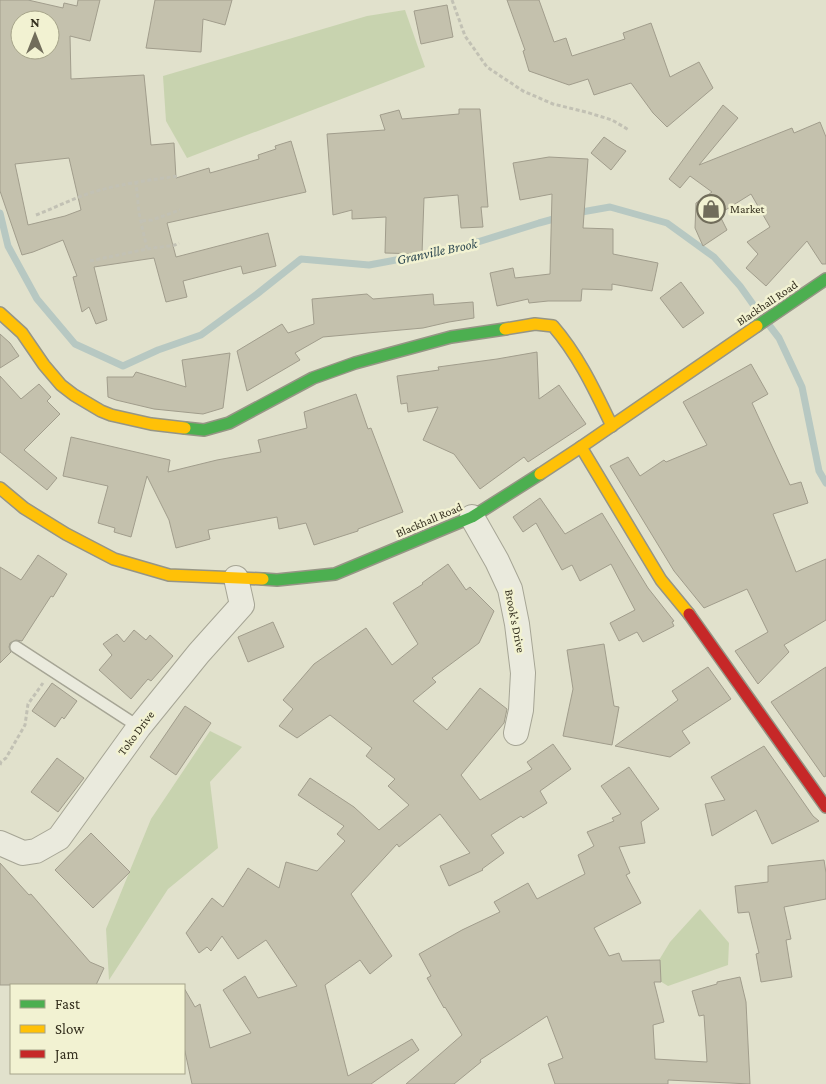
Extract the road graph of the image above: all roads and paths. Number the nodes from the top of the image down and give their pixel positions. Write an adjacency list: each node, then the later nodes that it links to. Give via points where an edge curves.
1 (452, 0): 2 (path, via 465,36 488,67 523,91 553,104 612,120)
2 (629, 130)
3 (179, 176): 4 (path)
4 (136, 183): 6 (path, via 75,198); 7 (path)
5 (180, 210): 7 (path)
6 (36, 215)
7 (142, 221): 9 (path)
8 (179, 243): 9 (path)
9 (147, 249): 10 (path)
10 (90, 261)
11 (826, 279): 13 (street, Blackhall Road)
12 (0, 313): 13 (street, via 22,333 61,385 101,411 151,424 204,430 229,423 313,378 355,363 451,337 535,324 554,326 576,354)
13 (612, 426): 14 (street, Blackhall Road)
14 (581, 447): 16 (street, Blackhall Road); 23 (street, via 662,580)
15 (0, 488): 17 (street, Blackhall Road, via 24,508 114,559 169,575)
16 (472, 517): 17 (street, Blackhall Road, via 335,574 277,580); 21 (street, Brook's Drive, via 510,589 518,624 524,673)
17 (236, 578): 20 (street, Toko Drive, via 242,605)
18 (16, 647): 19 (lane)
19 (52, 671): 20 (lane); 22 (path, via 28,704 25,725)
20 (139, 727): 24 (street, Toko Drive, via 59,838 36,851 23,853)
21 (516, 732)
22 (0, 765)
23 (826, 807)
24 (0, 843)

